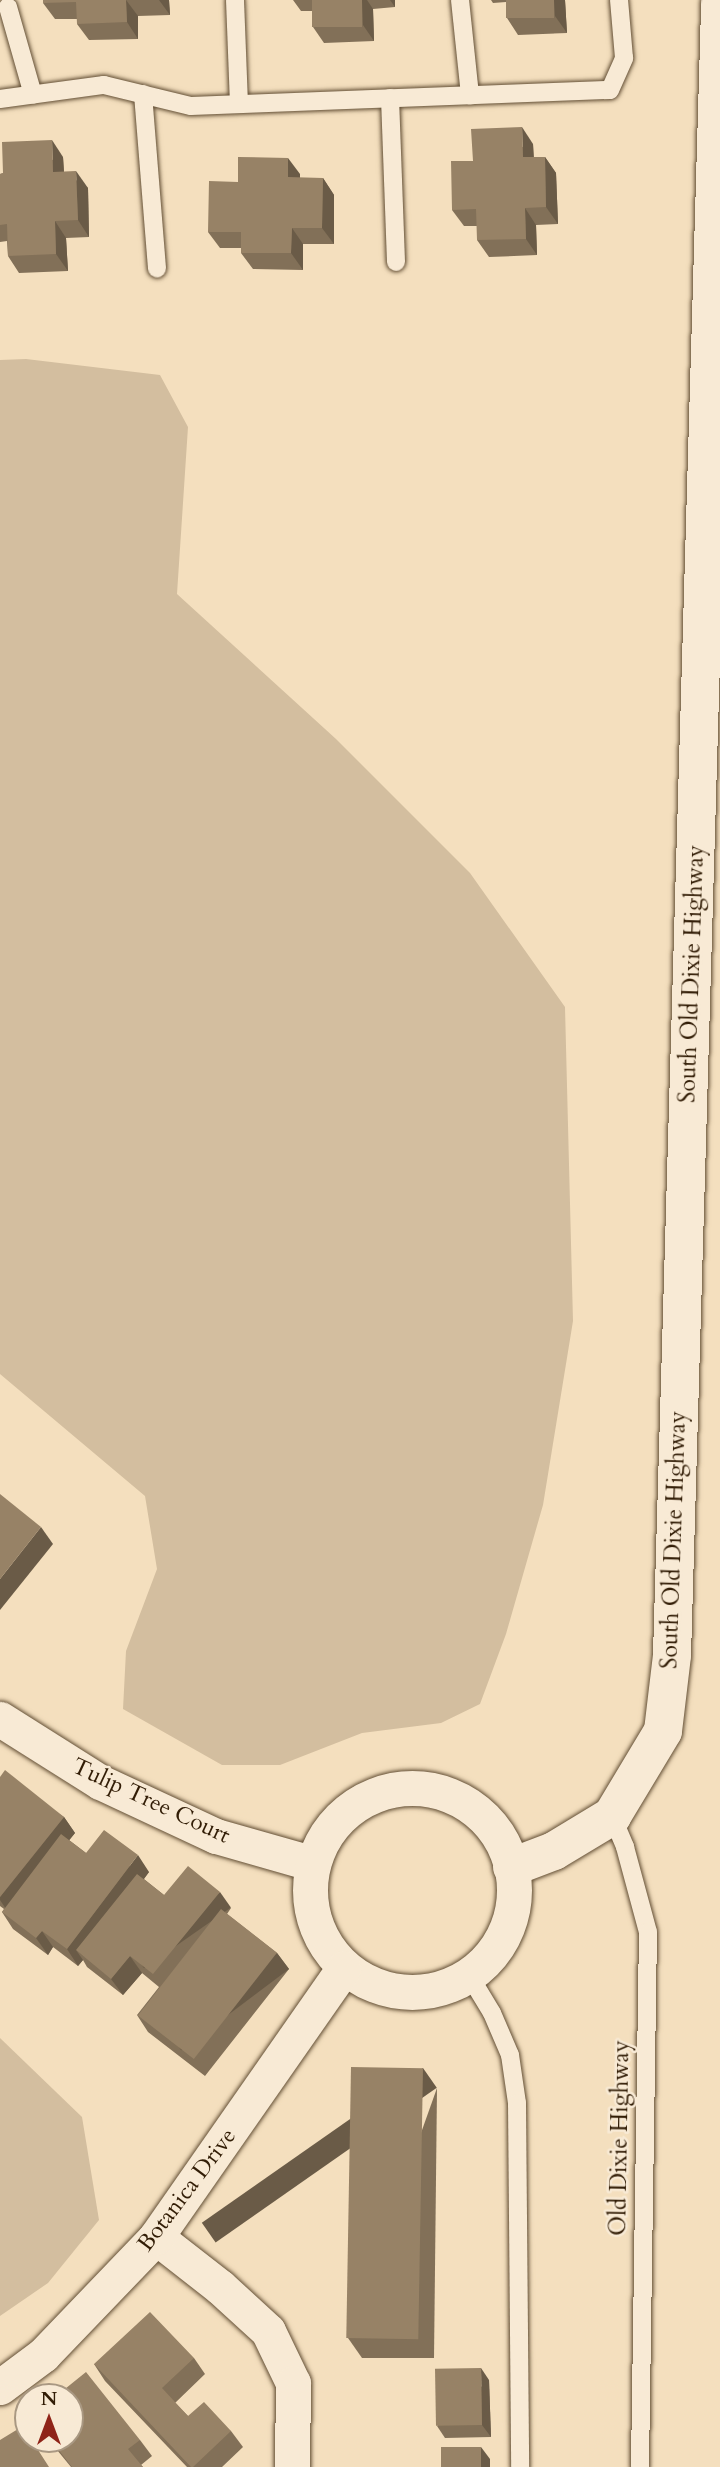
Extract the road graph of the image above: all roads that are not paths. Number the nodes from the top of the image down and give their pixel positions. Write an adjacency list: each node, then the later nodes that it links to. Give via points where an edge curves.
1 (235, 0): 11 (lane)
2 (460, 0): 8 (lane)
3 (619, 0): 8 (lane, via 624,58 610,90)
4 (720, 5): 15 (street, South Old Dixie Highway, via 672,1654 663,1731)
5 (8, 7): 6 (lane)
6 (33, 94): 7 (lane, via 104,85); 10 (lane)
7 (143, 94): 11 (lane, via 191,106); 13 (lane)
8 (470, 95): 9 (lane)
9 (390, 98): 11 (lane); 12 (lane)
10 (0, 99)
11 (239, 104)
12 (396, 262)
13 (157, 268)
14 (0, 1719): 16 (street, Tulip Tree Court, via 100,1782 192,1825)
15 (612, 1816): 17 (street, South Old Dixie Highway, via 554,1851); 24 (lane, Old Dixie Highway, via 648,1932)
16 (312, 1863): 17 (street, via 333,1823 361,1800 395,1788 429,1788 458,1798 481,1813 496,1829); 18 (street, via 308,1894 314,1925)
17 (512, 1867): 19 (street, via 514,1902 505,1935)
18 (344, 1968): 19 (street, via 379,1988 420,1993); 20 (street, Botanica Drive)
19 (469, 1975): 23 (lane, via 510,2056 517,2104)
20 (156, 2238): 21 (street, Botanica Drive, via 43,2355); 22 (street, via 268,2330 293,2382)
21 (0, 2387)
22 (285, 2461)
23 (520, 2467)
24 (640, 2467)

